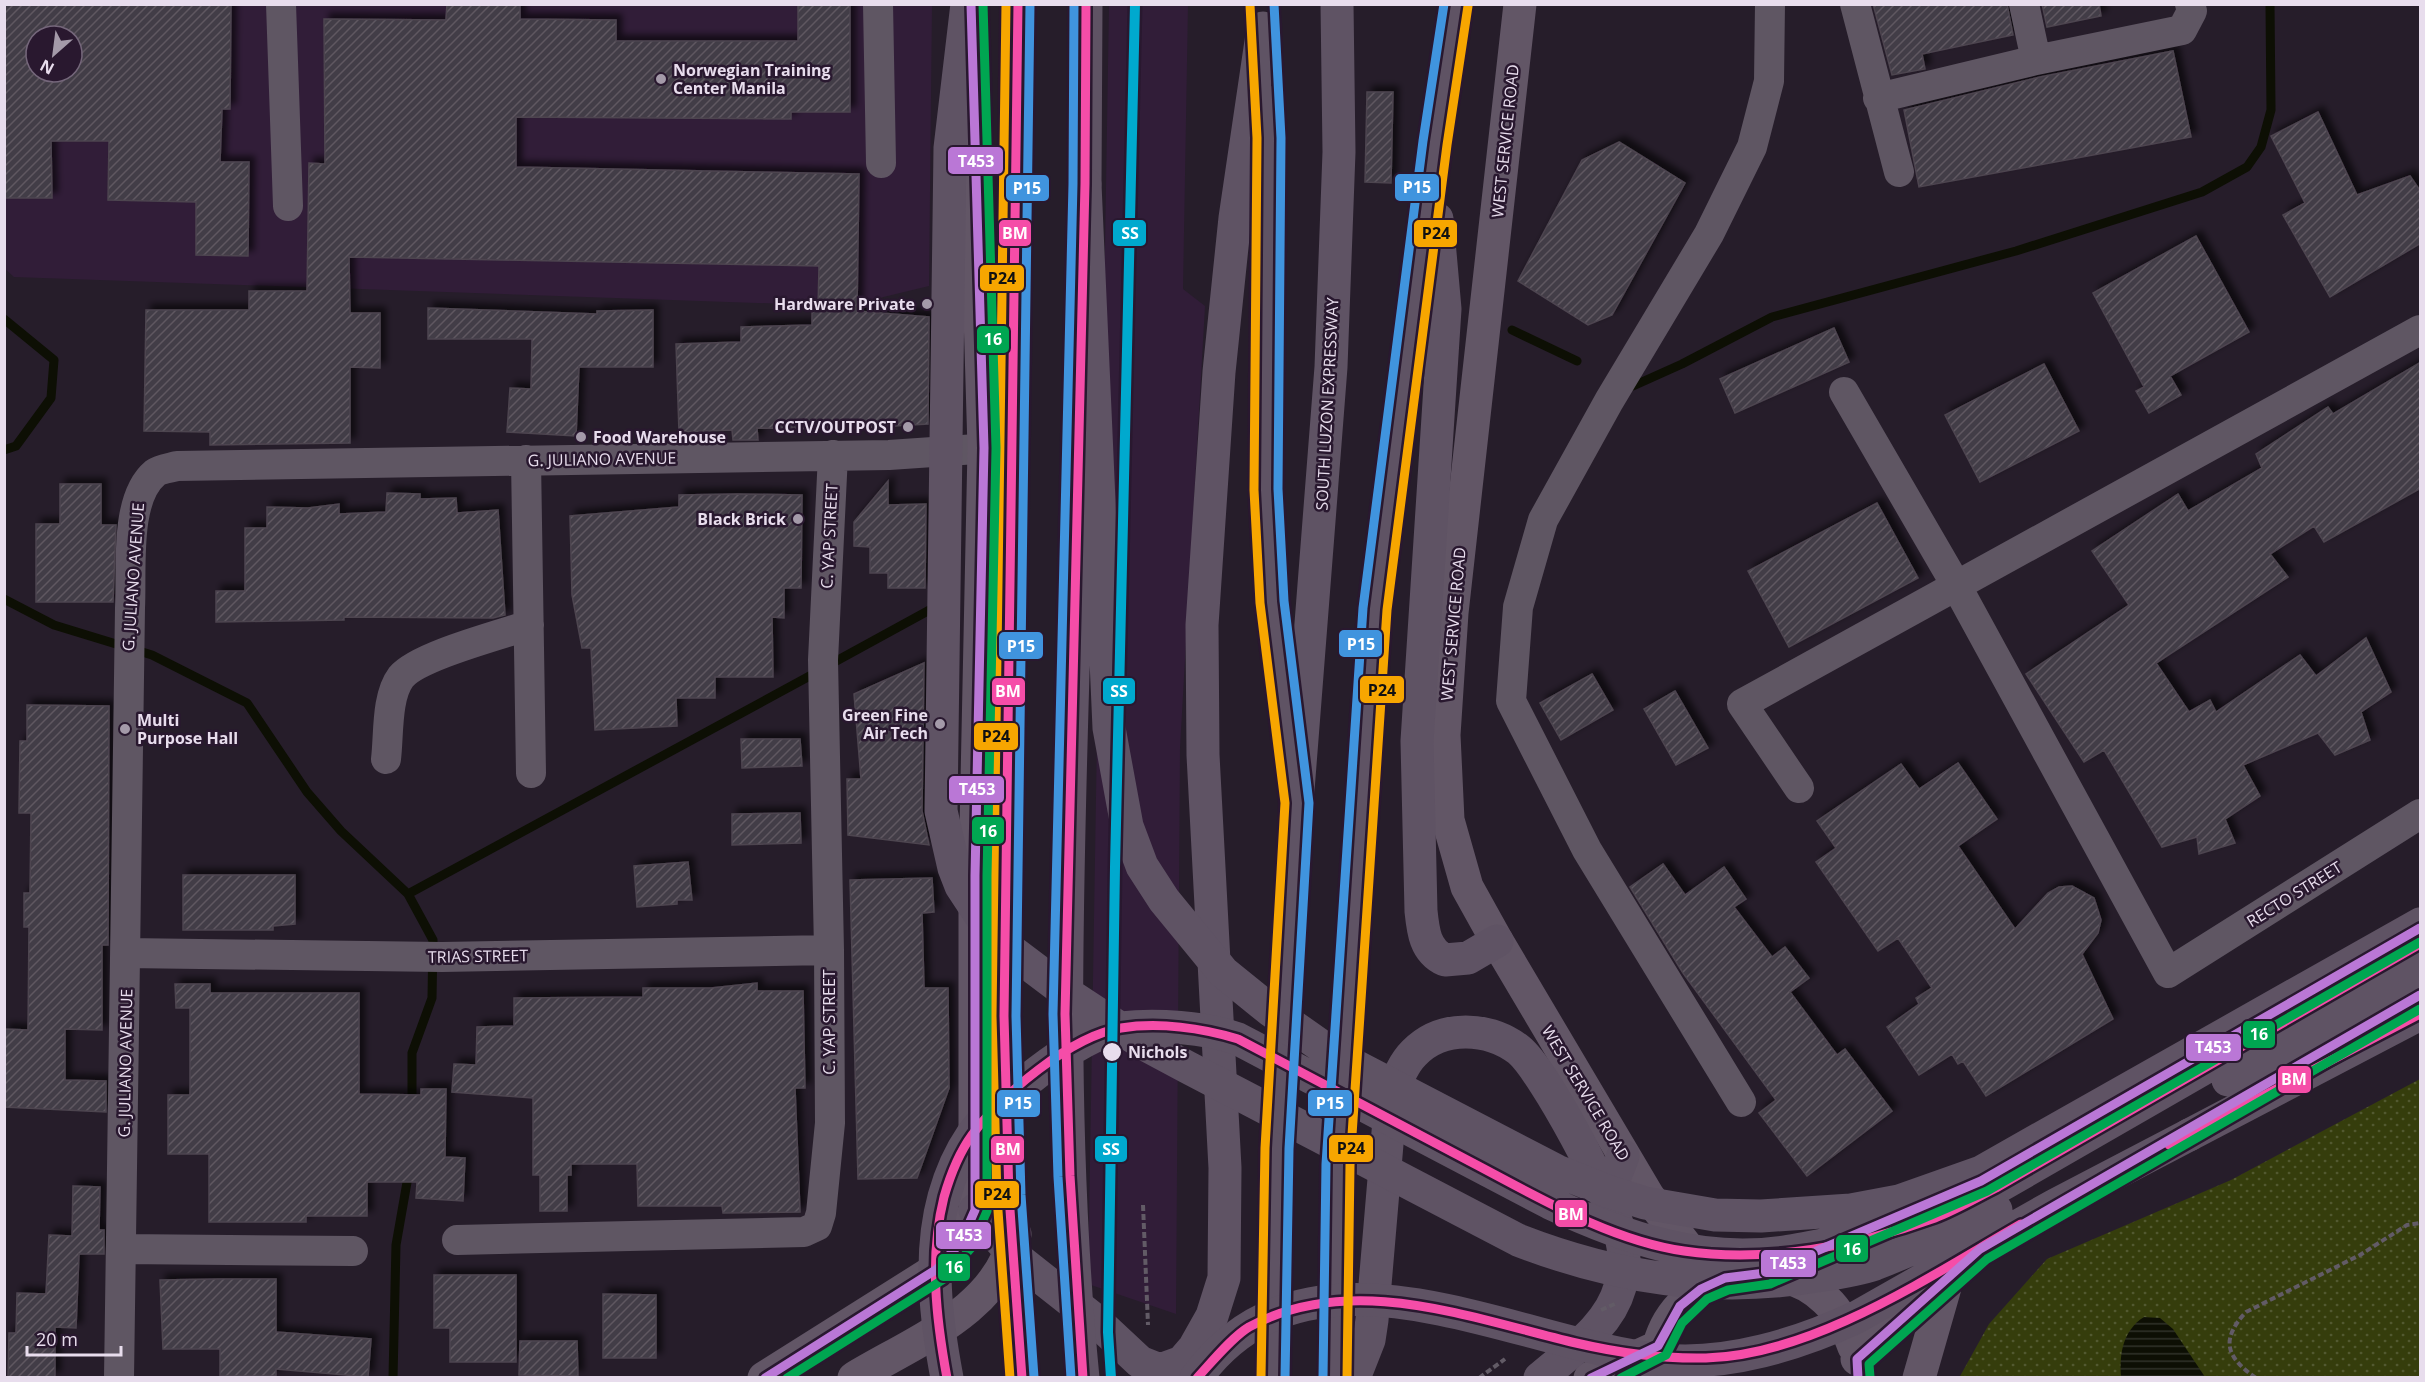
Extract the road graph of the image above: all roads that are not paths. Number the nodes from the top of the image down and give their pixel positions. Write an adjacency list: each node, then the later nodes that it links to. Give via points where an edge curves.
1 (281, 4): 20 (street)
2 (878, 4): 16 (street)
3 (969, 4): 24 (main road); 40 (highway, bridge, via 951,148 941,811 961,886 984,921 1010,950 1101,1017 1187,1067 1518,1240 1562,1257 1651,1278 1740,1285 1873,1264 1945,1235)
4 (1016, 4): 23 (main road); 64 (highway, bridge, via 1004,1016 1009,1196)
5 (1086, 4): 19 (highway)
6 (1337, 4): 32 (highway, SOUTH LUZON EXPRESSWAY, via 1339,152 1331,367)
7 (1456, 4): 18 (highway)
8 (1520, 4): 36 (main road, WEST SERVICE ROAD, via 1453,601 1444,735 1448,820 1467,887)
9 (1770, 4): 43 (street, via 1769,81 1752,147 1709,234 1543,520 1518,607 1511,701 1587,850)
10 (1855, 4): 15 (street)
11 (2024, 4): 14 (street)
12 (2190, 4): 14 (street, via 2192,11 2182,30)
13 (1262, 16): 32 (highway, SOUTH LUZON EXPRESSWAY, via 1269,138 1266,489 1272,602); 53 (highway, via 1234,218 1202,625 1203,744 1225,1168 1224,1278 1212,1316 1194,1348 1182,1362 1160,1370 1140,1362 1095,1320)
14 (2036, 60): 15 (street)
15 (1878, 98): 17 (street)
16 (881, 163)
17 (1899, 172)
18 (1431, 179): 36 (highway, via 1442,244 1445,309 1417,741 1421,911 1429,947 1446,960 1468,958); 69 (highway, via 1375,609 1338,1165)
19 (1085, 184): 34 (highway, bridge, via 1109,728 1127,826 1142,866 1216,964 1270,1010 1334,1054 1557,1171 1645,1203 1715,1215 1851,1210 1899,1201 1981,1172); 65 (highway, bridge, via 1065,1014 1070,1176)
20 (288, 206)
21 (2421, 330): 27 (street)
22 (1844, 393): 27 (street)
23 (1024, 446): 24 (street, G. JULIANO AVENUE); 53 (main road, via 1018,1200)
24 (984, 448): 25 (street, G. JULIANO AVENUE); 48 (main road, via 975,876)
25 (833, 455): 26 (street, G. JULIANO AVENUE); 38 (street, C. YAP STREET, via 823,660)
26 (526, 460): 28 (street); 39 (street, G. JULIANO AVENUE, via 177,466 156,472 140,491 134,512 128,660)
27 (1956, 585): 31 (street, via 1742,704); 33 (street, RECTO STREET, via 2168,973)
28 (529, 625): 29 (street, via 416,664 400,678 392,698); 30 (street)
29 (386, 759)
30 (531, 773)
31 (1799, 788)
32 (1297, 804): 68 (highway, SOUTH LUZON EXPRESSWAY, via 1276,1149)
33 (2421, 814)
34 (2421, 924)
35 (2421, 928): 47 (main road, via 1982,1181)
36 (1497, 941): 44 (main road, WEST SERVICE ROAD)
37 (2421, 944): 63 (highway, bridge, via 2005,1183 1946,1212 1883,1234 1782,1252 1683,1251 1611,1230 1550,1203 1238,1039 1219,1032 1119,1028 1071,1050 1026,1081 985,1119 958,1159 943,1199 936,1246 938,1324)
38 (829, 950): 39 (street, TRIAS STREET, via 442,957); 50 (street, C. YAP STREET, via 830,1123 817,1226 804,1232)
39 (126, 953): 51 (street, G. JULIANO AVENUE)
40 (2421, 973)
41 (2421, 995): 55 (main road, via 1980,1249)
42 (2421, 1014): 67 (highway, bridge, via 2055,1205 1857,1317 1786,1343 1739,1355 1664,1360 1606,1350 1440,1309 1391,1300 1349,1299 1290,1309 1253,1325 1220,1349)
43 (1741, 1102)
44 (1623, 1156): 45 (main road, WEST SERVICE ROAD); 46 (highway)
45 (1648, 1196): 47 (main road, via 1734,1215); 49 (main road, WEST SERVICE ROAD); 56 (main road, WEST SERVICE ROAD, via 1690,1251)
46 (1610, 1205): 49 (highway); 70 (highway, via 1542,1078 1518,1050 1474,1032 1457,1032 1426,1043 1405,1064 1391,1097 1372,1320); 71 (highway, via 1625,1262 1617,1298 1598,1326)
47 (1919, 1207): 54 (main road)
48 (975, 1210): 53 (highway); 61 (main road, via 961,1242 938,1269)
49 (1659, 1234): 57 (main road, WEST SERVICE ROAD)
50 (457, 1240)
51 (122, 1249): 52 (street); 60 (street, G. JULIANO AVENUE)
52 (353, 1251)
53 (1010, 1253): 62 (main road, via 994,1281 972,1306); 66 (highway)
54 (1765, 1273): 56 (main road, via 1742,1273); 59 (main road, via 1798,1281 1826,1299 1847,1326)
55 (1948, 1277): 59 (main road); 73 (main road)
56 (1720, 1279): 57 (main road, via 1695,1293)
57 (1674, 1314): 58 (main road)
58 (1657, 1362): 72 (main road)
59 (1858, 1368)
60 (119, 1377)
61 (764, 1377)
62 (854, 1377)
63 (947, 1377)
64 (1022, 1377)
65 (1083, 1377)
66 (1124, 1377)
67 (1196, 1377)
68 (1273, 1377)
69 (1335, 1377)
70 (1354, 1377)
71 (1540, 1377)
72 (1590, 1377)
73 (1919, 1377)

